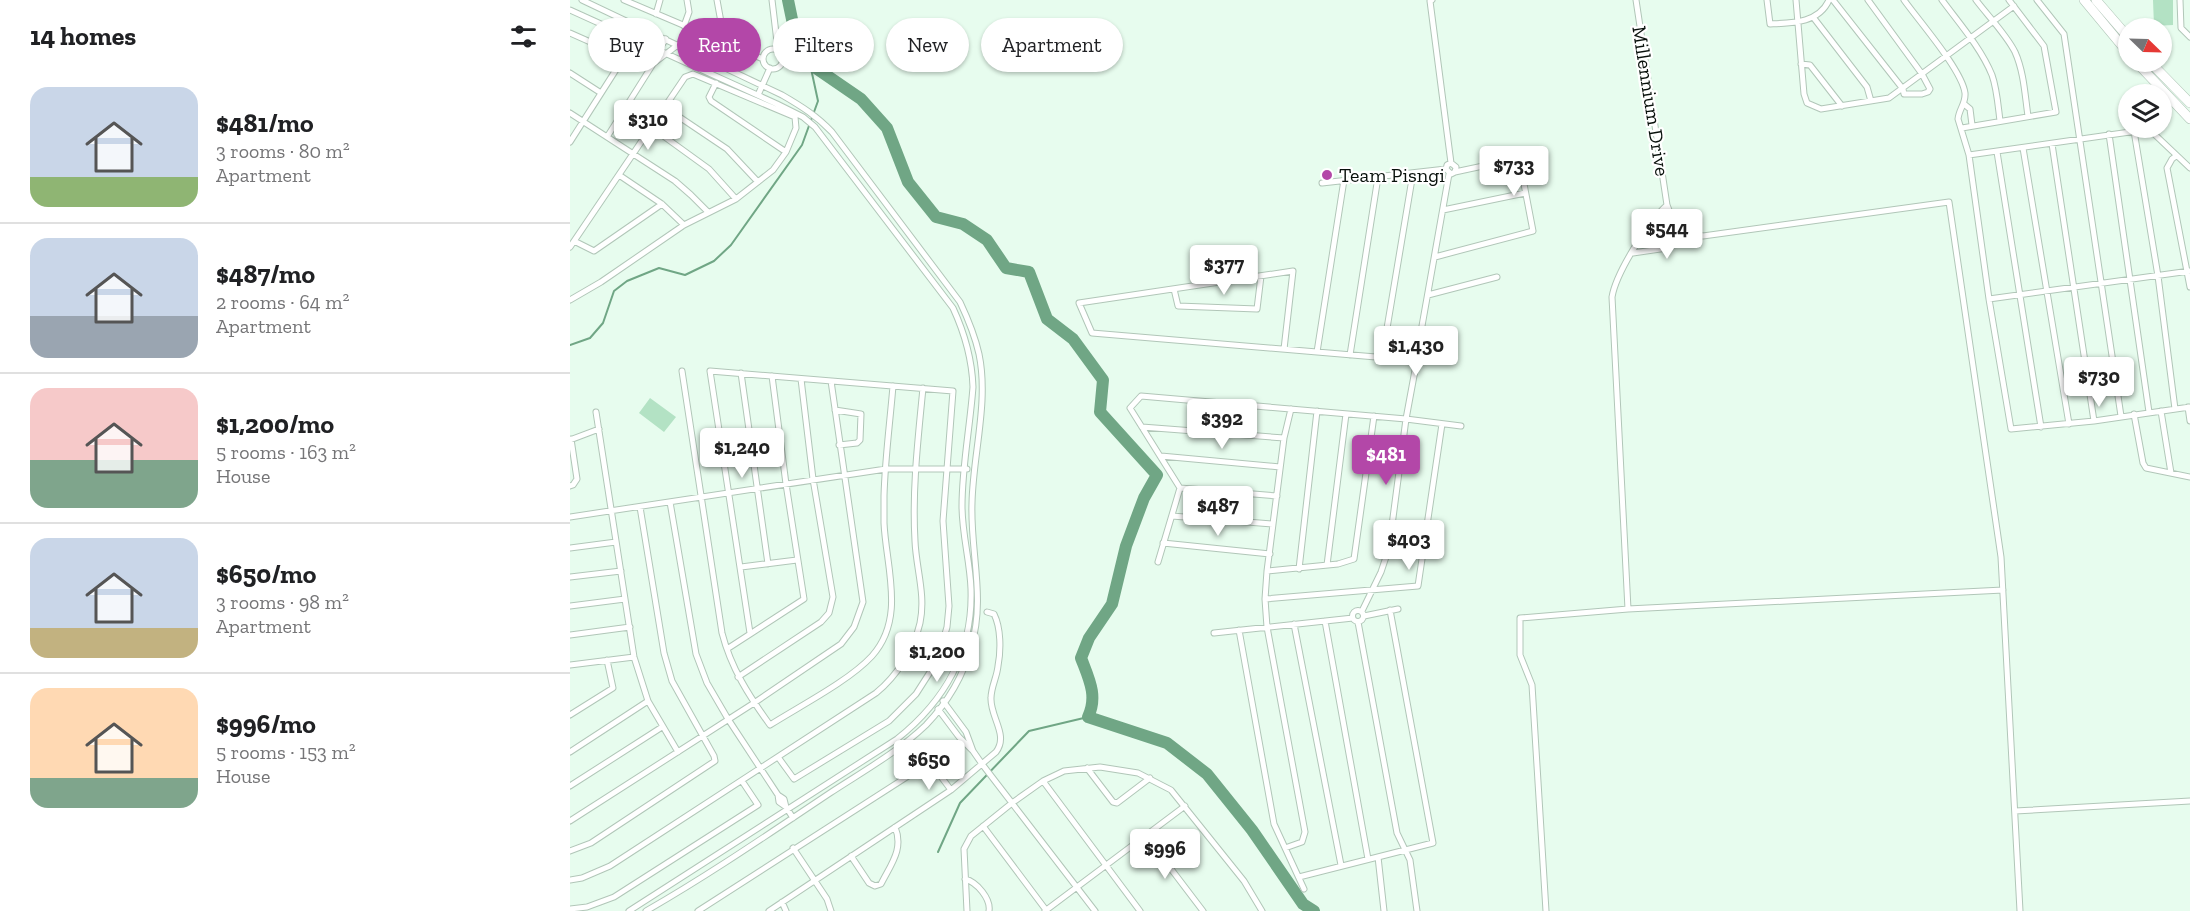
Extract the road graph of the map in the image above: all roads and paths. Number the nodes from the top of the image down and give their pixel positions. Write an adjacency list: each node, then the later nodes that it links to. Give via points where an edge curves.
1 (582, 0): 35 (street)
2 (624, 0): 23 (street)
3 (660, 0): 23 (street)
4 (687, 0): 26 (street)
5 (717, 0): 27 (street)
6 (772, 0): 28 (street)
7 (1432, 0): 90 (street)
8 (1636, 0): 100 (street, Millennium Drive)
9 (1767, 0): 29 (street, via 1770,24)
10 (1796, 0): 29 (street)
11 (1831, 0): 24 (street); 57 (street)
12 (1868, 0): 54 (street)
13 (1904, 0): 44 (street)
14 (1942, 0): 36 (street)
15 (1976, 0): 31 (street)
16 (2009, 0): 21 (street)
17 (2037, 0): 78 (street, via 2064,34)
18 (2084, 0): 37 (highway)
19 (2096, 0): 32 (highway)
20 (2180, 0): 34 (street, via 2181,28)
21 (2013, 6): 31 (street); 66 (street, via 2044,46 2056,112)
22 (570, 10): 25 (street)
23 (656, 14): 30 (street)
24 (1813, 17): 29 (street); 60 (street, via 1867,87)
25 (588, 18)
26 (687, 18)
27 (720, 18)
28 (774, 18)
29 (1797, 22): 46 (street)
30 (677, 23)
31 (1992, 23): 36 (street); 66 (street, via 2015,53)
32 (2118, 25)
33 (570, 33): 58 (street, via 620,58)
34 (2190, 37)
35 (666, 39): 38 (street)
36 (1971, 39): 44 (street); 68 (street, via 1991,72)
37 (2118, 41)
38 (677, 44)
39 (677, 46): 42 (street)
40 (773, 50): 45 (street, via 768,50)
41 (665, 52): 42 (street)
42 (668, 53): 43 (street); 59 (street)
43 (665, 55)
44 (1946, 57): 54 (street); 62 (street, via 1965,92)
45 (763, 59): 47 (street)
46 (1802, 64): 63 (street, via 1810,65); 63 (street, via 1807,103 1821,110)
47 (770, 68): 48 (street); 56 (street)
48 (773, 68)
49 (648, 72): 75 (street)
50 (735, 72): 56 (street)
51 (2146, 72): 67 (highway)
52 (2160, 72): 61 (highway)
53 (570, 73): 58 (street)
54 (1922, 75): 57 (street); 57 (street, via 1929,92 1904,94)
55 (716, 83): 64 (street, via 693,74 685,77); 82 (street, via 709,96 711,101); 82 (street, via 795,117 796,128)
56 (762, 85): 59 (street); 167 (street, via 808,110 832,132 960,302 979,354 981,371)
57 (1903, 89): 60 (street, via 1889,98)
58 (601, 93): 69 (street)
59 (758, 95): 166 (street, via 815,127 953,308 963,330 972,370)
60 (1871, 101): 63 (street)
61 (2190, 103)
62 (1964, 104): 70 (street, via 1970,109); 72 (street, via 1958,119)
63 (1842, 106)
64 (666, 108): 71 (street); 95 (street, via 728,149)
65 (570, 112): 69 (street)
66 (2028, 117): 68 (street)
67 (2190, 118)
68 (2000, 121): 70 (street)
69 (584, 122): 75 (street); 79 (street)
70 (1972, 125): 72 (street)
71 (651, 127): 84 (street); 98 (street, via 709,170)
72 (1962, 128): 86 (street)
73 (2118, 134): 74 (street)
74 (2109, 135): 78 (street); 113 (street)
75 (607, 137): 84 (street)
76 (2135, 138): 111 (street)
77 (2158, 138): 87 (street)
78 (2080, 139): 80 (street); 114 (street)
79 (570, 142)
80 (2052, 144): 81 (street); 115 (street)
81 (2023, 148): 83 (street); 118 (street)
82 (786, 152): 95 (street)
83 (1997, 152): 86 (street); 120 (street)
84 (633, 155): 92 (street); 102 (street, via 675,181)
85 (1534, 155): 88 (street)
86 (1969, 155): 121 (street)
87 (2176, 156): 89 (street); 109 (street, via 2167,168)
88 (1519, 158): 90 (street); 97 (street)
89 (2190, 168)
90 (1450, 172): 91 (street); 101 (street)
91 (1413, 173): 93 (street); 127 (street)
92 (619, 175): 99 (street); 105 (street)
93 (1378, 177): 94 (street); 126 (street)
94 (1344, 180): 96 (street); 124 (street)
95 (758, 182): 98 (street)
96 (1322, 183)
97 (1525, 193): 101 (street); 108 (street, via 1533,231)
98 (736, 199): 102 (street)
99 (662, 204): 103 (street); 105 (street, via 594,251)
100 (1666, 205): 104 (street, Millennium Drive, via 1674,223); 107 (street)
101 (1443, 210): 108 (street)
102 (708, 212): 103 (street)
103 (684, 225): 122 (street)
104 (1684, 232): 107 (street, via 1667,248); 199 (street, via 1703,236 1949,202)
105 (574, 241): 106 (street)
106 (570, 247)
107 (1633, 253): 204 (street, via 1613,287 1612,297)
108 (1435, 257): 119 (street)
109 (2189, 271): 111 (street); 116 (street)
110 (1261, 276): 117 (street); 117 (street, via 1257,309 1178,306); 123 (street, via 1293,272)
111 (2158, 276): 113 (street); 139 (street)
112 (1497, 277): 119 (street)
113 (2129, 280): 114 (street); 144 (street)
114 (2102, 284): 115 (street); 148 (street)
115 (2073, 287): 118 (street); 150 (street)
116 (2190, 287)
117 (1174, 289): 123 (street, via 1079,303 1092,333)
118 (2047, 292): 120 (street); 153 (street)
119 (1428, 295): 125 (street)
120 (2020, 295): 121 (street); 156 (street)
121 (1989, 299): 156 (street, via 2011,429)
122 (570, 300)
123 (1284, 349): 124 (street)
124 (1317, 352): 126 (street)
125 (1417, 354): 128 (street); 129 (street, via 1422,360)
126 (1350, 355): 127 (street)
127 (1382, 358): 128 (street)
128 (1411, 360): 129 (street)
129 (1416, 365): 149 (street)
130 (682, 371): 178 (street)
131 (741, 374): 132 (street); 174 (street); 176 (street, via 711,371)
132 (772, 376): 133 (street); 172 (street)
133 (801, 379): 134 (street); 171 (street)
134 (831, 381): 135 (street); 140 (street)
135 (893, 386): 136 (street); 165 (street)
136 (923, 388): 163 (street); 164 (street, via 953,391)
137 (2189, 407): 139 (street); 151 (street)
138 (1291, 409): 141 (street); 155 (street, via 1141,396 1130,408); 158 (street)
139 (2175, 409): 142 (street)
140 (835, 410): 160 (street); 160 (street, via 861,414 860,440)
141 (1317, 411): 145 (street); 194 (street)
142 (2161, 411): 144 (street); 168 (street)
143 (596, 412): 157 (street)
144 (2149, 412): 146 (street)
145 (1346, 414): 147 (street); 192 (street)
146 (2134, 414): 148 (street); 168 (street, via 2146,468)
147 (1374, 416): 149 (street); 192 (street, via 1353,558)
148 (2121, 416): 150 (street)
149 (1406, 419): 152 (street); 198 (street, via 1389,548)
150 (2094, 421): 153 (street)
151 (2190, 421)
152 (1442, 424): 154 (street); 198 (street, via 1418,586)
153 (2069, 424): 156 (street)
154 (1461, 426)
155 (1142, 427): 158 (street); 161 (street)
156 (2041, 427)
157 (599, 429): 159 (street); 181 (street)
158 (1284, 438): 162 (street)
159 (571, 440): 173 (street, via 577,479)
160 (839, 445): 169 (street)
161 (1161, 456): 162 (street); 175 (street)
162 (1280, 467): 177 (street)
163 (916, 468): 164 (street); 165 (street); 237 (street, via 915,542 922,594 920,623 910,648 886,685)
164 (946, 468): 166 (street); 237 (street, via 943,521 950,606 932,669 916,694 889,721 794,778)
165 (886, 469): 169 (street); 224 (street, via 884,524 893,593 883,639 873,655 853,673 770,725)
166 (965, 469): 167 (street); 222 (street, via 963,529 971,586 970,624 952,677)
167 (974, 469): 225 (street, via 971,504 978,587 976,626 958,680)
168 (2171, 473): 170 (street)
169 (844, 475): 171 (street); 224 (street, via 863,602 860,614 841,644)
170 (2190, 477)
171 (813, 479): 172 (street); 221 (street, via 833,597 831,607 821,622)
172 (786, 484): 174 (street); 189 (street)
173 (570, 486)
174 (759, 488): 176 (street); 191 (street)
175 (1180, 488): 177 (street); 182 (street)
176 (729, 493): 178 (street); 193 (street)
177 (1277, 496): 184 (street)
178 (701, 497): 179 (street); 217 (street)
179 (670, 502): 180 (street); 229 (street, via 696,654)
180 (640, 507): 181 (street); 233 (street, via 664,653 672,681)
181 (611, 511): 183 (street); 185 (street)
182 (1172, 516): 184 (street); 186 (street)
183 (570, 517)
184 (1273, 524): 188 (street)
185 (616, 542): 187 (street); 195 (street)
186 (1163, 543): 188 (street); 190 (street)
187 (570, 548)
188 (1270, 554): 196 (street)
189 (797, 560): 191 (street); 214 (street, via 804,599)
190 (1158, 562)
191 (768, 564): 193 (street)
192 (1327, 565): 194 (street)
193 (741, 567): 214 (street)
194 (1299, 569): 196 (street)
195 (621, 571): 197 (street); 200 (street)
196 (1267, 571): 201 (street)
197 (570, 577)
198 (1372, 590): 201 (street); 207 (street)
199 (2003, 590): 204 (street); 250 (street)
200 (625, 599): 202 (street); 211 (street)
201 (1264, 599): 212 (street)
202 (570, 606)
203 (1398, 609): 205 (street)
204 (1628, 609): 288 (street, via 1520,618 1520,655 1532,685)
205 (1390, 610): 207 (street); 258 (street, via 1433,843)
206 (987, 612): 238 (street, via 994,614 999,630 998,665 991,697 1002,736 1000,746)
207 (1363, 614): 208 (street, via 1362,620); 208 (street, via 1355,611)
208 (1356, 620): 209 (street); 258 (street, via 1397,833)
209 (1325, 621): 210 (street); 262 (street)
210 (1294, 624): 212 (street); 263 (street)
211 (630, 627): 216 (street); 218 (street)
212 (1267, 627): 213 (street); 257 (street, via 1305,832 1302,842)
213 (1239, 630): 215 (street); 257 (street, via 1274,824)
214 (750, 633): 217 (street)
215 (1214, 633)
216 (570, 635)
217 (727, 649): 221 (street)
218 (634, 657): 219 (street); 223 (street)
219 (607, 660): 220 (street); 228 (street, via 613,688)
220 (570, 665)
221 (738, 677): 224 (street)
222 (940, 698): 225 (street); 226 (street)
223 (648, 701): 231 (street); 235 (street)
224 (754, 703): 229 (street)
225 (945, 703): 227 (street); 230 (street)
226 (934, 704): 227 (street); 249 (street, via 897,739)
227 (939, 710): 232 (street); 251 (street, via 902,745)
228 (570, 715)
229 (728, 719): 233 (street); 239 (street)
230 (961, 725): 232 (street); 234 (street)
231 (662, 727): 236 (street); 244 (street)
232 (954, 730): 234 (street)
233 (702, 736): 236 (street); 259 (street, via 715,761 591,843)
234 (974, 751): 238 (street)
235 (570, 752)
236 (678, 752): 252 (street)
237 (778, 757): 239 (street)
238 (982, 764): 245 (street); 247 (street)
239 (760, 768): 242 (street); 249 (street, via 784,799)
240 (1087, 768): 241 (street, via 1119,769); 241 (street, via 1113,802 1118,803); 243 (street, via 1064,771)
241 (1150, 778): 248 (street, via 1171,790)
242 (742, 781): 267 (street, via 610,866 582,879); 272 (street, via 758,805 615,897)
243 (1043, 781): 247 (street); 264 (street)
244 (570, 786)
245 (951, 790): 254 (street); 256 (street, via 930,762)
246 (2190, 801): 250 (street)
247 (1012, 803): 253 (street); 269 (street)
248 (1185, 806): 255 (street); 285 (street, via 1244,881)
249 (786, 808): 251 (street); 274 (street)
250 (2015, 812): 289 (street)
251 (793, 818): 275 (street)
252 (570, 821)
253 (983, 826): 266 (street, via 964,849); 273 (street)
254 (895, 827): 260 (street); 260 (street, via 899,846 881,884 869,883)
255 (1146, 836): 264 (street); 284 (street)
256 (793, 848): 268 (street); 276 (street)
257 (1285, 848): 265 (street)
258 (1404, 850): 261 (street); 287 (street, via 1410,860)
259 (570, 851)
260 (851, 856): 268 (street)
261 (1378, 857): 262 (street); 286 (street)
262 (1368, 859): 263 (street)
263 (1341, 865): 265 (street)
264 (1106, 866): 269 (street); 283 (street)
265 (1299, 877): 270 (street)
266 (965, 879): 280 (street); 281 (street, via 975,884 990,903)
267 (570, 880)
268 (815, 880): 271 (street); 279 (street)
269 (1077, 888): 273 (street); 282 (street)
270 (1304, 889)
271 (782, 902): 277 (street); 278 (street)
272 (570, 909)
273 (1046, 910)
274 (629, 911)
275 (646, 911)
276 (698, 911)
277 (769, 911)
278 (786, 911)
279 (831, 911)
280 (967, 911)
281 (989, 911)
282 (1095, 911)
283 (1140, 911)
284 (1203, 911)
285 (1262, 911)
286 (1384, 911)
287 (1417, 911)
288 (1546, 911)
289 (2020, 911)

